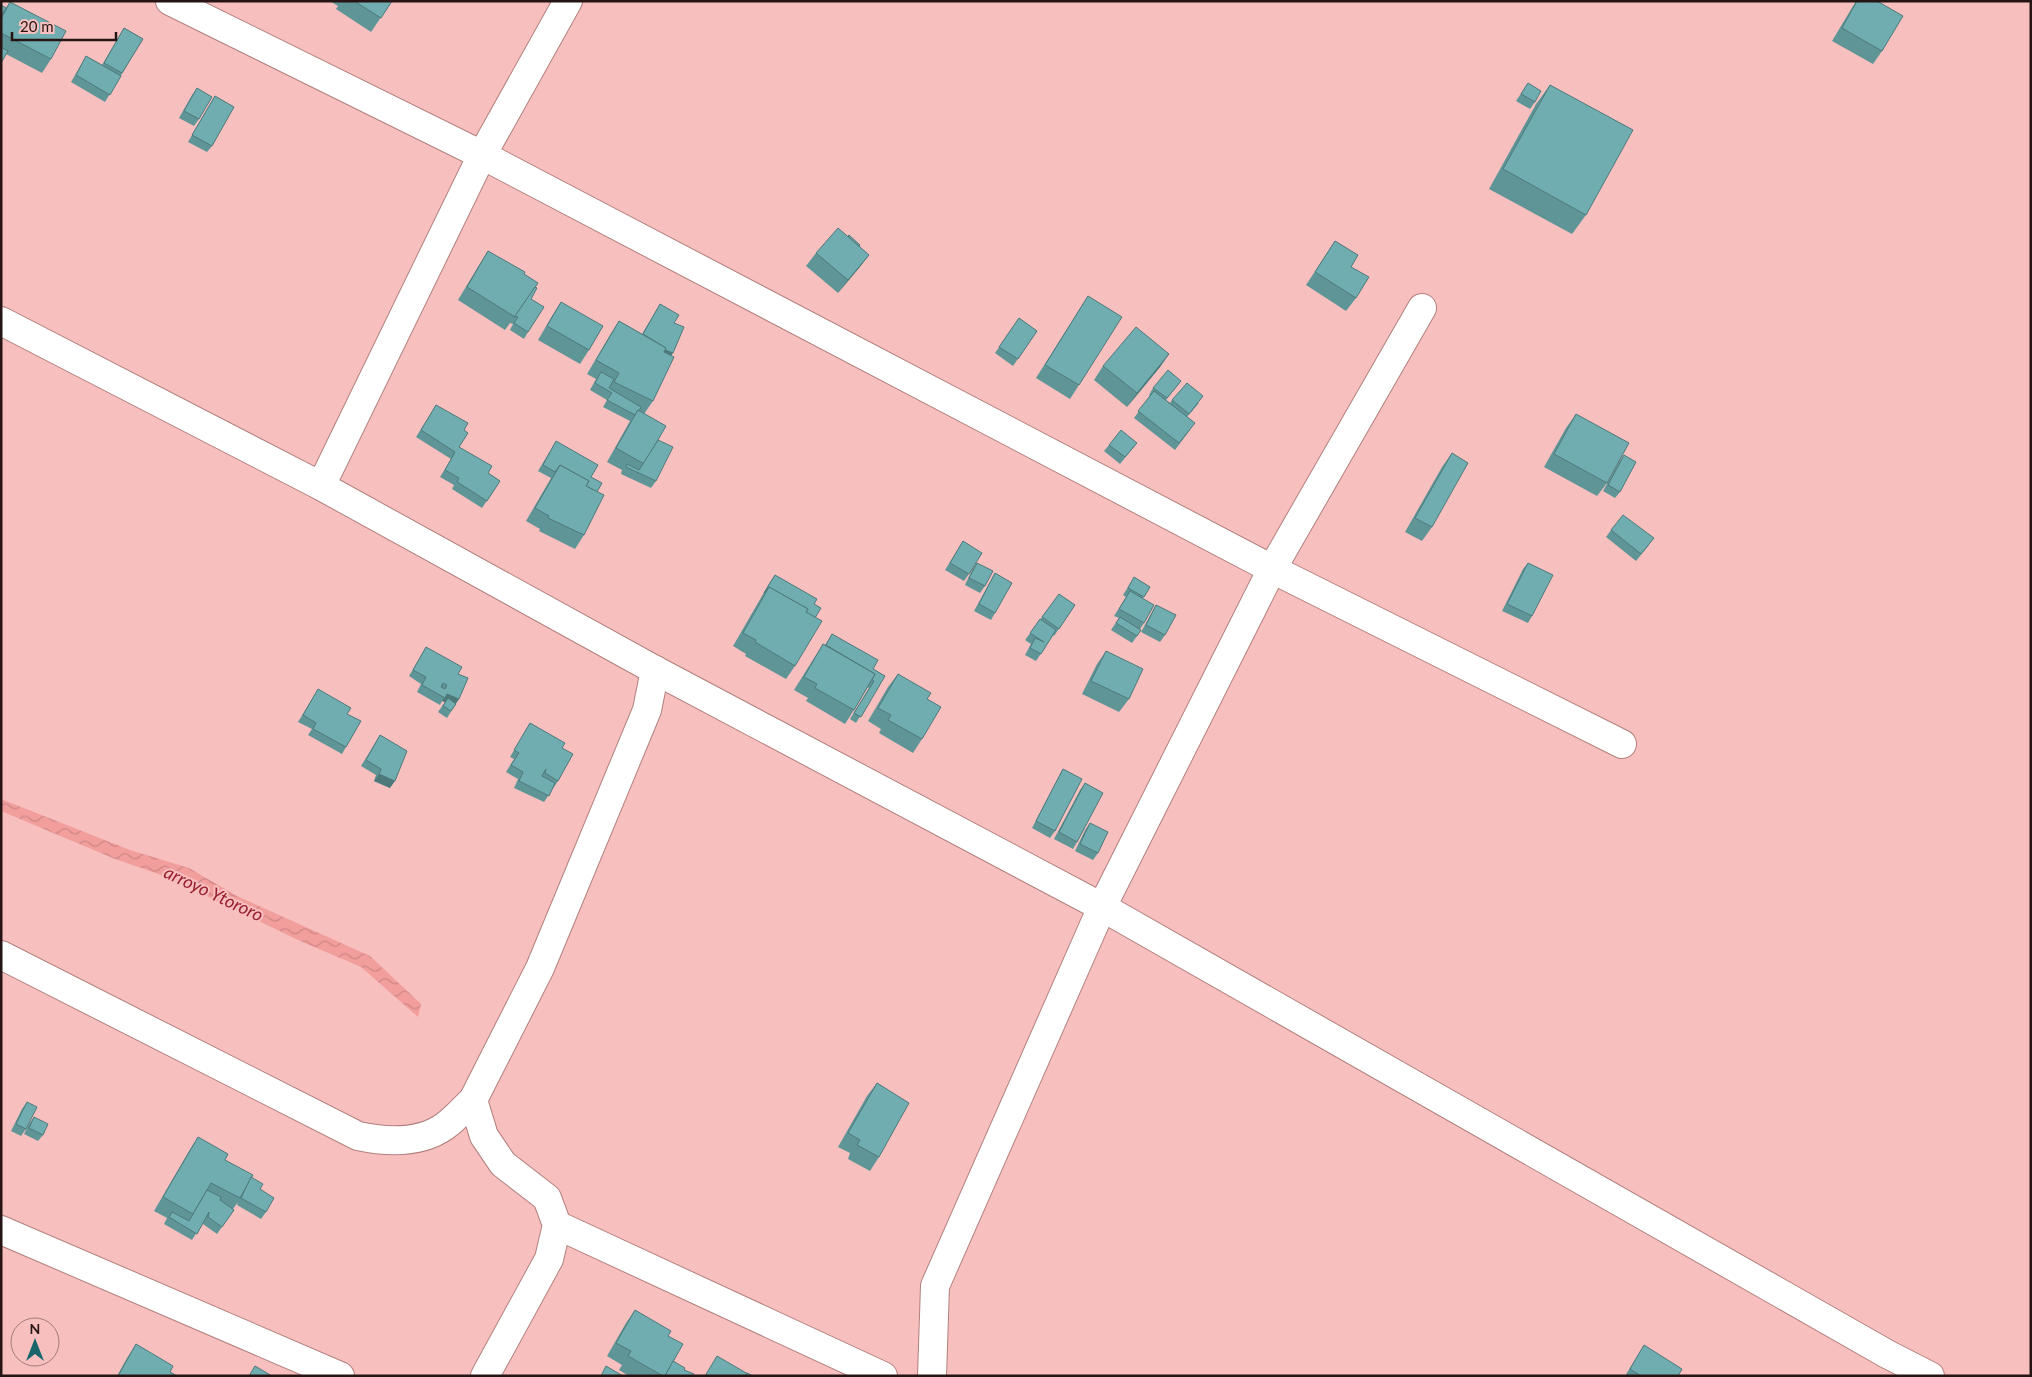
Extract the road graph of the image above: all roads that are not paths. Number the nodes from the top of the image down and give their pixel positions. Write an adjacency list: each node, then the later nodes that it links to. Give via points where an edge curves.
1 (170, 1): 3 (street)
2 (568, 1): 3 (street)
3 (482, 155): 6 (street); 7 (street)
4 (1422, 308): 7 (street)
5 (1, 321): 6 (street)
6 (321, 486): 8 (street)
7 (1272, 569): 9 (street); 10 (street)
8 (655, 670): 10 (street); 12 (street, via 647,710 540,968)
9 (1622, 744)
10 (1102, 907): 15 (street); 19 (street, via 935,1286)
11 (1, 955): 12 (street, via 358,1136 401,1140 425,1136 444,1126)
12 (473, 1100): 13 (street, via 484,1136 503,1164 548,1198)
13 (557, 1225): 17 (street, via 548,1259); 18 (street)
14 (1, 1230): 16 (street)
15 (1882, 1365): 20 (street)
16 (340, 1376)
17 (485, 1376)
18 (883, 1376)
19 (932, 1376)
20 (1930, 1376)

